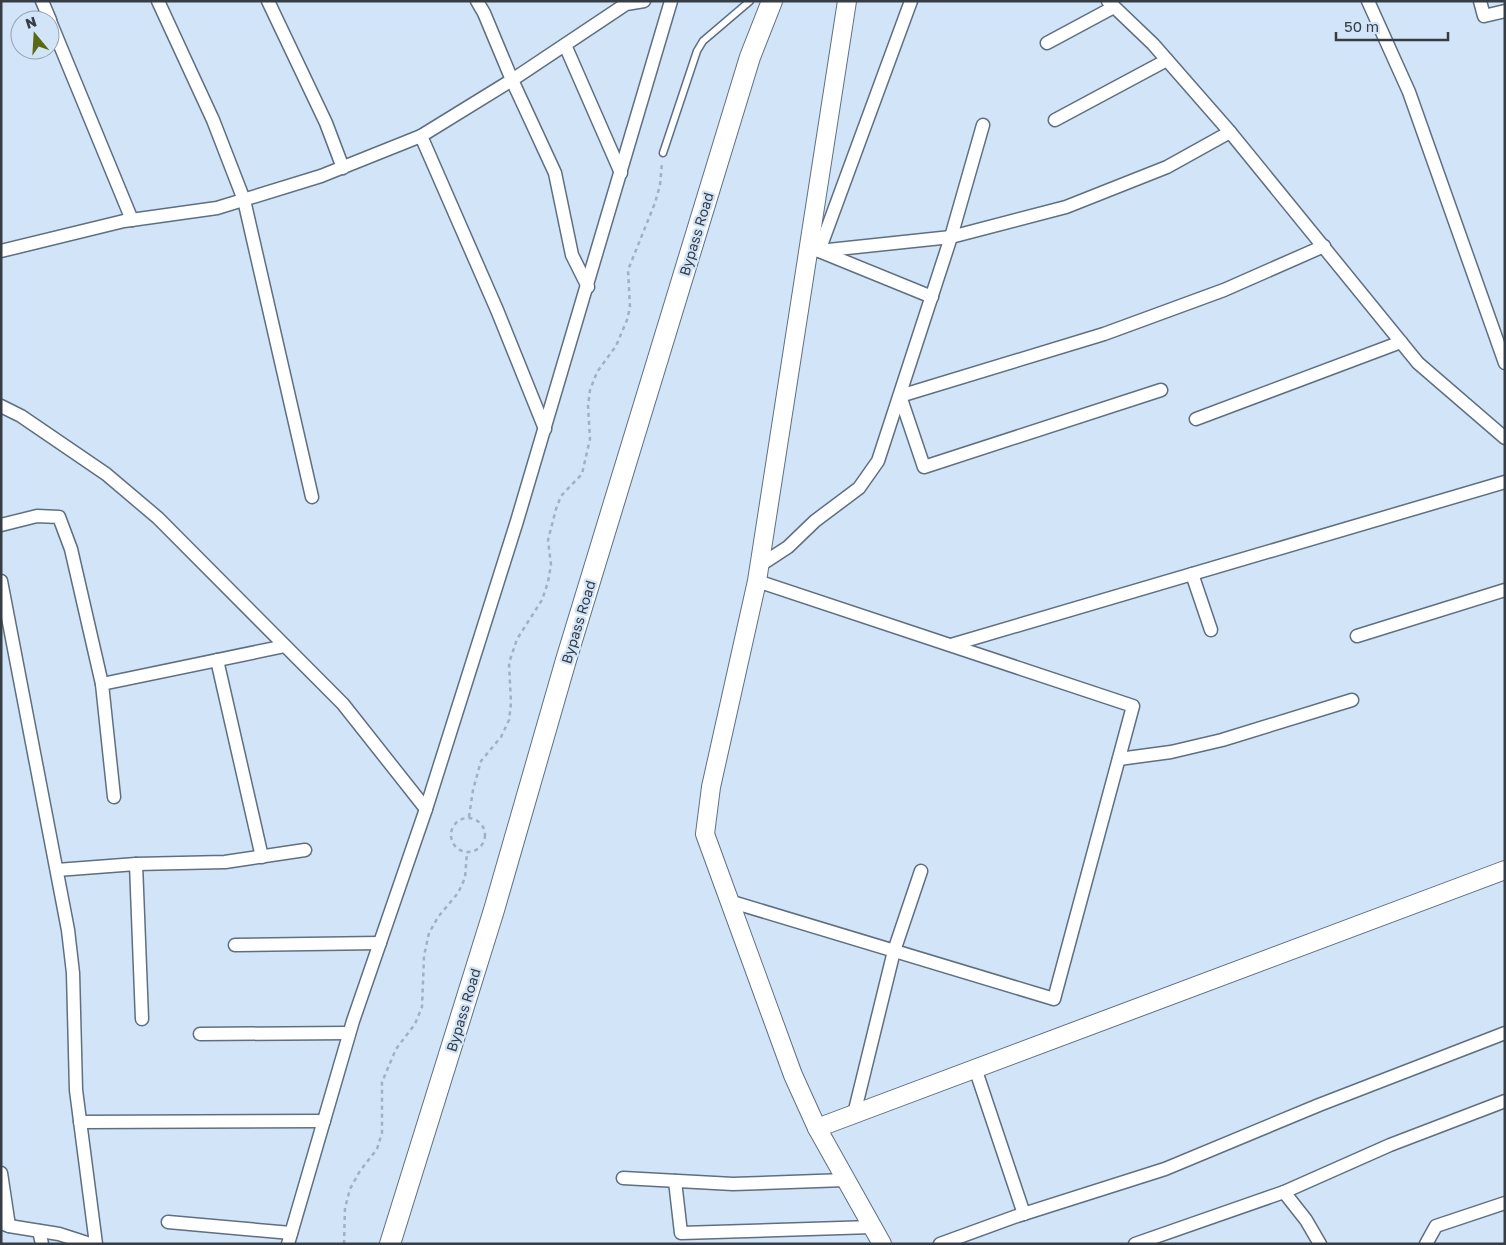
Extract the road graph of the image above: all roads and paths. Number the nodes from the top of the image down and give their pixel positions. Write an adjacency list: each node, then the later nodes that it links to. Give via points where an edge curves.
1 (158, 1): 26 (street, via 213,120)
2 (268, 1): 24 (street, via 326,123)
3 (477, 1): 18 (street)
4 (644, 1): 16 (street, via 626,4)
5 (671, 1): 25 (street)
6 (750, 1): 23 (lane, via 697,51)
7 (772, 1): 97 (main road, Bypass Road, via 750,57 566,660 494,910)
8 (847, 1): 30 (street)
9 (912, 1): 30 (street)
10 (1368, 1): 35 (street, via 1409,92)
11 (1480, 1): 13 (street, via 1484,16)
12 (1111, 4): 14 (street); 17 (street)
13 (1505, 11)
14 (1047, 43)
15 (60, 44): 27 (street)
16 (565, 45): 18 (street); 25 (street)
17 (1167, 60): 19 (street); 21 (street)
18 (512, 80): 22 (street); 32 (street, via 555,173 572,256)
19 (1055, 120)
20 (983, 125): 28 (street)
21 (1230, 132): 28 (street, via 1167,167 1066,207); 29 (street)
22 (421, 136): 24 (street); 40 (street)
23 (663, 153): 59 (path, via 655,204 628,270 628,320 590,390 590,439 582,474 561,496 556,509 548,540 551,565 548,582 542,600 517,639 510,663 509,720 501,737 481,761)
24 (343, 168): 26 (street)
25 (621, 174): 32 (street)
26 (244, 200): 27 (street, via 218,208); 43 (street)
27 (132, 220): 31 (street)
28 (951, 237): 30 (street); 33 (street)
29 (1324, 246): 34 (street); 37 (street, via 1224,290 1104,334)
30 (814, 249): 33 (street); 45 (street)
31 (1, 251)
32 (588, 287): 40 (street)
33 (932, 298): 37 (street)
34 (1401, 342): 39 (street); 41 (street, via 1418,363)
35 (1505, 363)
36 (1161, 390): 37 (street, via 924,467)
37 (900, 396): 45 (street, via 878,461 859,488 815,521)
38 (1, 406): 52 (street, via 106,474 158,518)
39 (1196, 419)
40 (545, 429): 58 (street)
41 (1505, 438)
42 (1505, 482): 46 (street)
43 (312, 497)
44 (1, 524): 54 (street, via 37,516 59,517 71,549)
45 (758, 574): 51 (street); 67 (street, via 711,787 705,834)
46 (1192, 574): 49 (street); 51 (street)
47 (1, 581): 64 (street)
48 (1505, 590): 50 (street)
49 (1211, 630)
50 (1356, 636)
51 (951, 645): 56 (street, via 1133,706)
52 (286, 646): 53 (street); 58 (street, via 343,704)
53 (217, 660): 54 (street); 62 (street)
54 (102, 684): 57 (street)
55 (1352, 700): 56 (street, via 1222,740 1171,752)
56 (1119, 759): 70 (street, via 1054,999)
57 (114, 797)
58 (426, 809): 68 (street)
59 (469, 818): 61 (path, via 463,818 454,825 451,836 456,847); 61 (path, via 480,822 485,838 478,848)
60 (305, 850): 62 (street)
61 (467, 852): 96 (path, via 465,878 458,893 429,933 424,956 422,1007 415,1024 396,1049 382,1082 382,1133 378,1149 350,1189 345,1208)
62 (262, 857): 63 (street, via 224,862)
63 (136, 864): 64 (street); 71 (street)
64 (57, 870): 79 (street, via 72,964)
65 (1505, 870): 75 (street)
66 (921, 871): 70 (street)
67 (729, 901): 70 (street); 80 (street, via 793,1076)
68 (380, 943): 69 (street); 72 (street)
69 (235, 945)
70 (894, 951): 77 (street)
71 (142, 1019)
72 (349, 1033): 74 (street); 78 (street)
73 (1505, 1033): 87 (street, via 1165,1169)
74 (200, 1034)
75 (976, 1068): 77 (street); 87 (street)
76 (1505, 1101): 85 (street, via 1390,1145)
77 (854, 1114): 80 (street)
78 (324, 1121): 79 (street); 92 (street)
79 (80, 1122): 95 (street)
80 (817, 1128): 83 (street)
81 (1, 1173): 89 (street)
82 (623, 1178): 84 (street)
83 (845, 1180): 84 (street, via 733,1184); 90 (street)
84 (675, 1181): 90 (street, via 681,1233)
85 (1284, 1192): 100 (street); 101 (street)
86 (1505, 1204): 102 (street, via 1436,1226)
87 (1024, 1214): 99 (street)
88 (168, 1222): 92 (street)
89 (5, 1225): 91 (street)
90 (872, 1227): 98 (street)
91 (38, 1231): 93 (street); 94 (street)
92 (289, 1238)
93 (42, 1244)
94 (90, 1244)
95 (96, 1244)
96 (344, 1244)
97 (390, 1244)
98 (882, 1244)
99 (940, 1244)
100 (1136, 1244)
101 (1320, 1244)
102 (1426, 1244)

